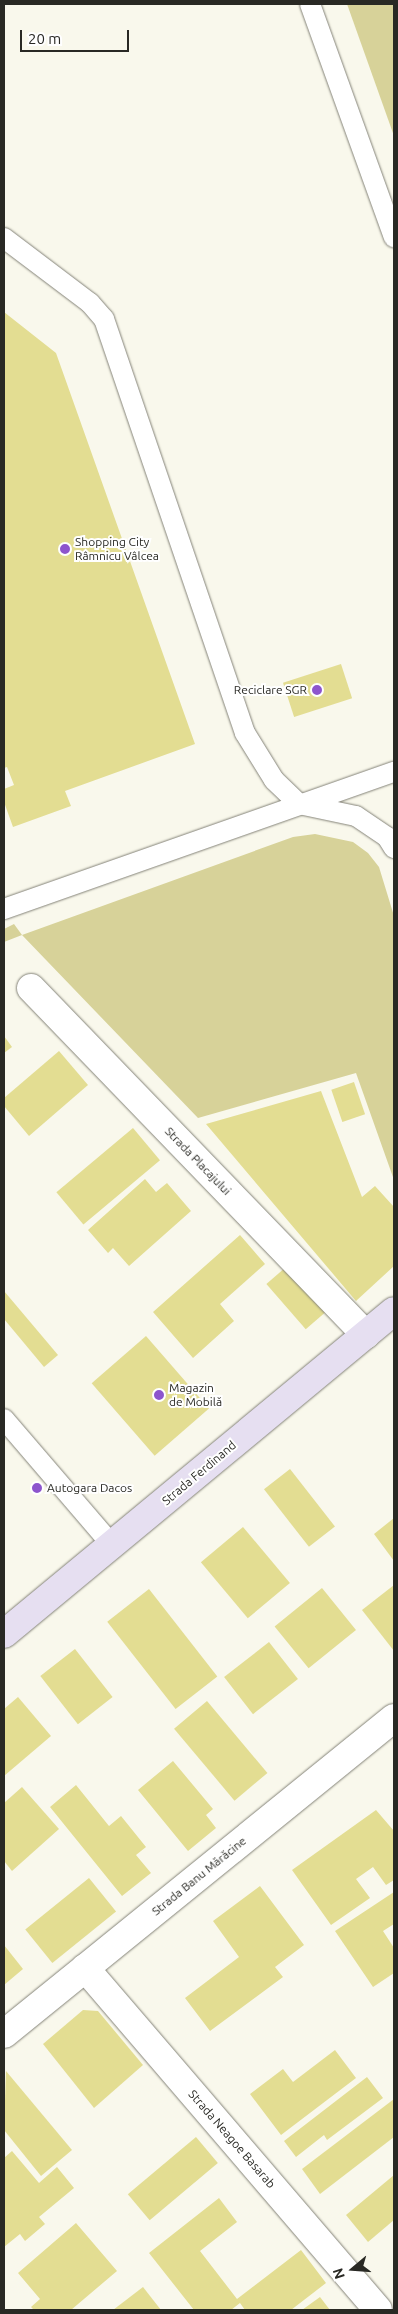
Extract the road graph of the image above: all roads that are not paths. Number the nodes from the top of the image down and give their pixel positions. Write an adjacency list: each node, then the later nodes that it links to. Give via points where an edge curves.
1 (310, 4): 2 (lane)
2 (394, 237)
3 (4, 238): 5 (lane, via 90,302 104,319 245,733 274,780)
4 (394, 772): 5 (lane)
5 (299, 804): 6 (lane, via 356,816 387,837); 7 (lane)
6 (394, 848)
7 (4, 909)
8 (31, 988): 10 (street, Strada Placajului)
9 (394, 1311): 10 (street, Strada Ferdinand)
10 (366, 1335): 12 (street, Strada Ferdinand)
11 (4, 1419): 12 (lane)
12 (112, 1545): 13 (street, Strada Ferdinand)
13 (4, 1634)
14 (394, 1718): 15 (street, Strada Banu Mărăcine)
15 (85, 1968): 16 (street, Strada Banu Mărăcine); 17 (street, Strada Neagoe Basarab)
16 (4, 2034)
17 (378, 2310)

